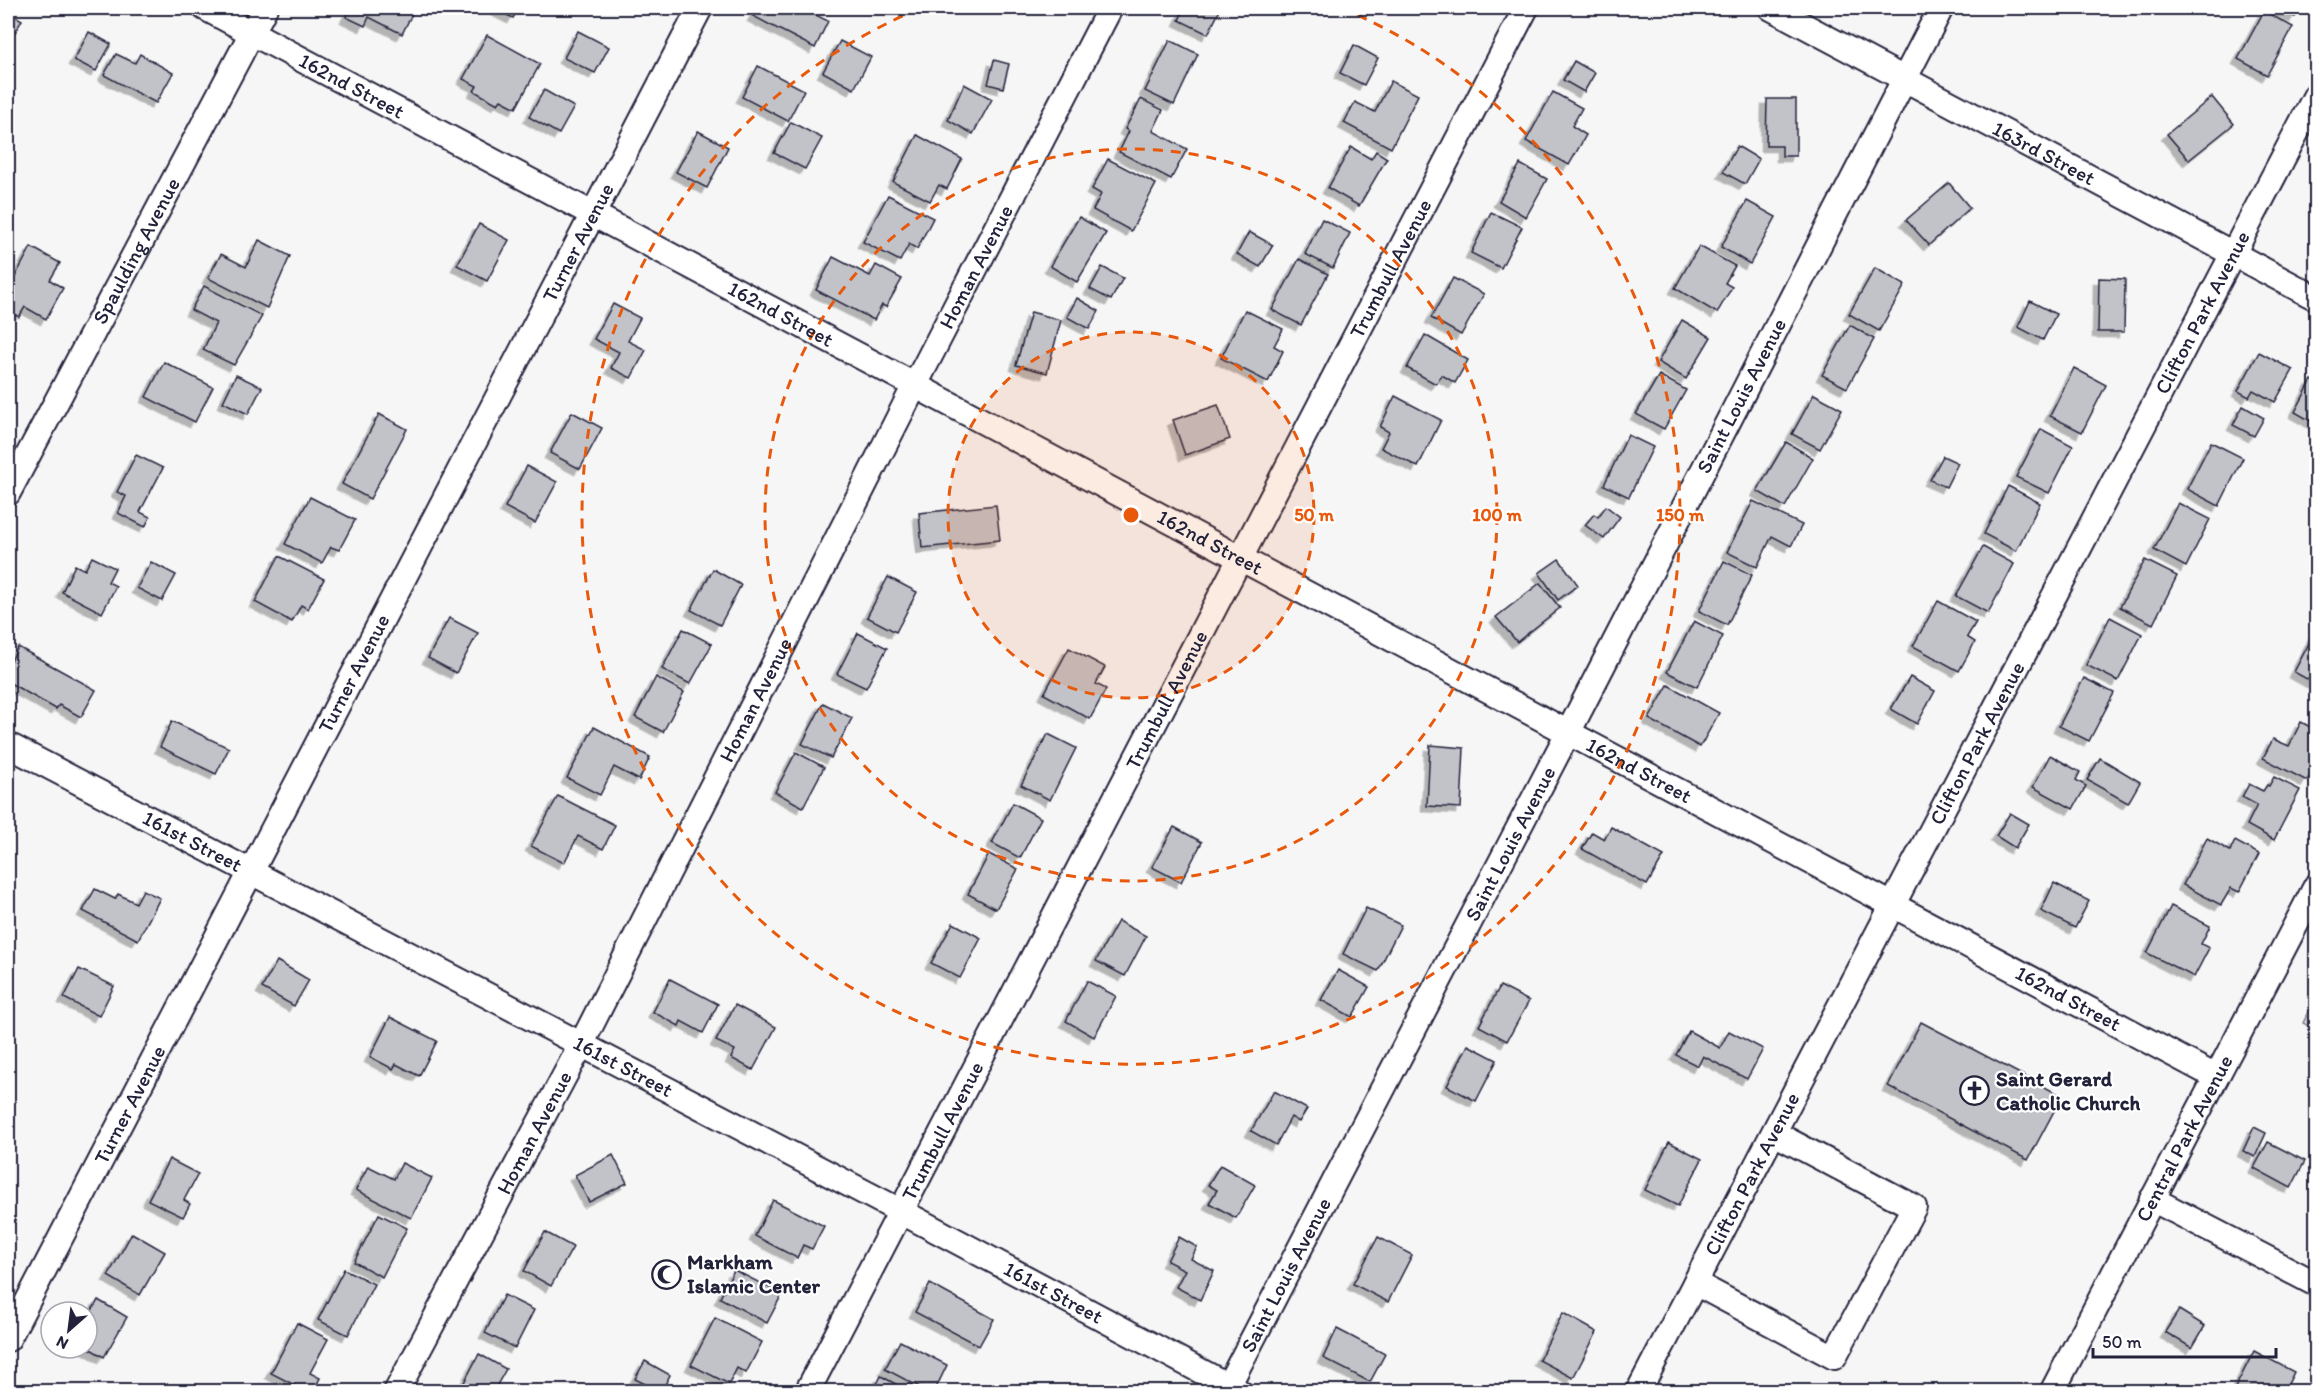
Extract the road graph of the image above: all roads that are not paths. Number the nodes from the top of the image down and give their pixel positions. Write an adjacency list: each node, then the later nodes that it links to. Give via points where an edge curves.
1 (205, 8): 8 (street, 162nd Street)
2 (265, 8): 8 (street, Spaulding Avenue)
3 (700, 8): 11 (street, Turner Avenue)
4 (1110, 8): 14 (street, Homan Avenue)
5 (1527, 8): 16 (street, Trumbull Avenue)
6 (1771, 8): 9 (street, 163rd Street)
7 (1941, 8): 9 (street, Saint Louis Avenue)
8 (251, 32): 11 (street, 162nd Street); 15 (street, Spaulding Avenue)
9 (1904, 78): 12 (street, 163rd Street); 17 (street, Saint Louis Avenue)
10 (2316, 95): 12 (street, Clifton Park Avenue)
11 (593, 214): 14 (street, 162nd Street); 19 (street, Turner Avenue)
12 (2233, 254): 13 (street, 163rd Street); 21 (street, Clifton Park Avenue)
13 (2316, 298)
14 (915, 385): 16 (street, 162nd Street); 22 (street, Homan Avenue)
15 (8, 493)
16 (1239, 558): 17 (street, 162nd Street); 26 (street, Trumbull Avenue)
17 (1568, 733): 21 (street, 162nd Street); 30 (street, Saint Louis Avenue)
18 (8, 745): 19 (street, 161st Street)
19 (250, 872): 22 (street, 161st Street); 29 (street, Turner Avenue)
20 (2316, 886): 23 (street, Central Park Avenue)
21 (1893, 906): 23 (street, 162nd Street); 24 (street, Clifton Park Avenue)
22 (581, 1045): 26 (street, 161st Street); 31 (street, Homan Avenue)
23 (2216, 1077): 25 (street, Central Park Avenue)
24 (1774, 1133): 27 (street, Clifton Park Avenue); 27 (street, via 1914,1207 1834,1357)
25 (2152, 1199): 28 (street); 34 (street, Central Park Avenue)
26 (902, 1212): 30 (street, 161st Street); 32 (street, Trumbull Avenue)
27 (1695, 1283): 33 (street, Clifton Park Avenue)
28 (2316, 1284)
29 (8, 1339)
30 (1231, 1390)
31 (396, 1392)
32 (807, 1392)
33 (1638, 1392)
34 (2052, 1392)

